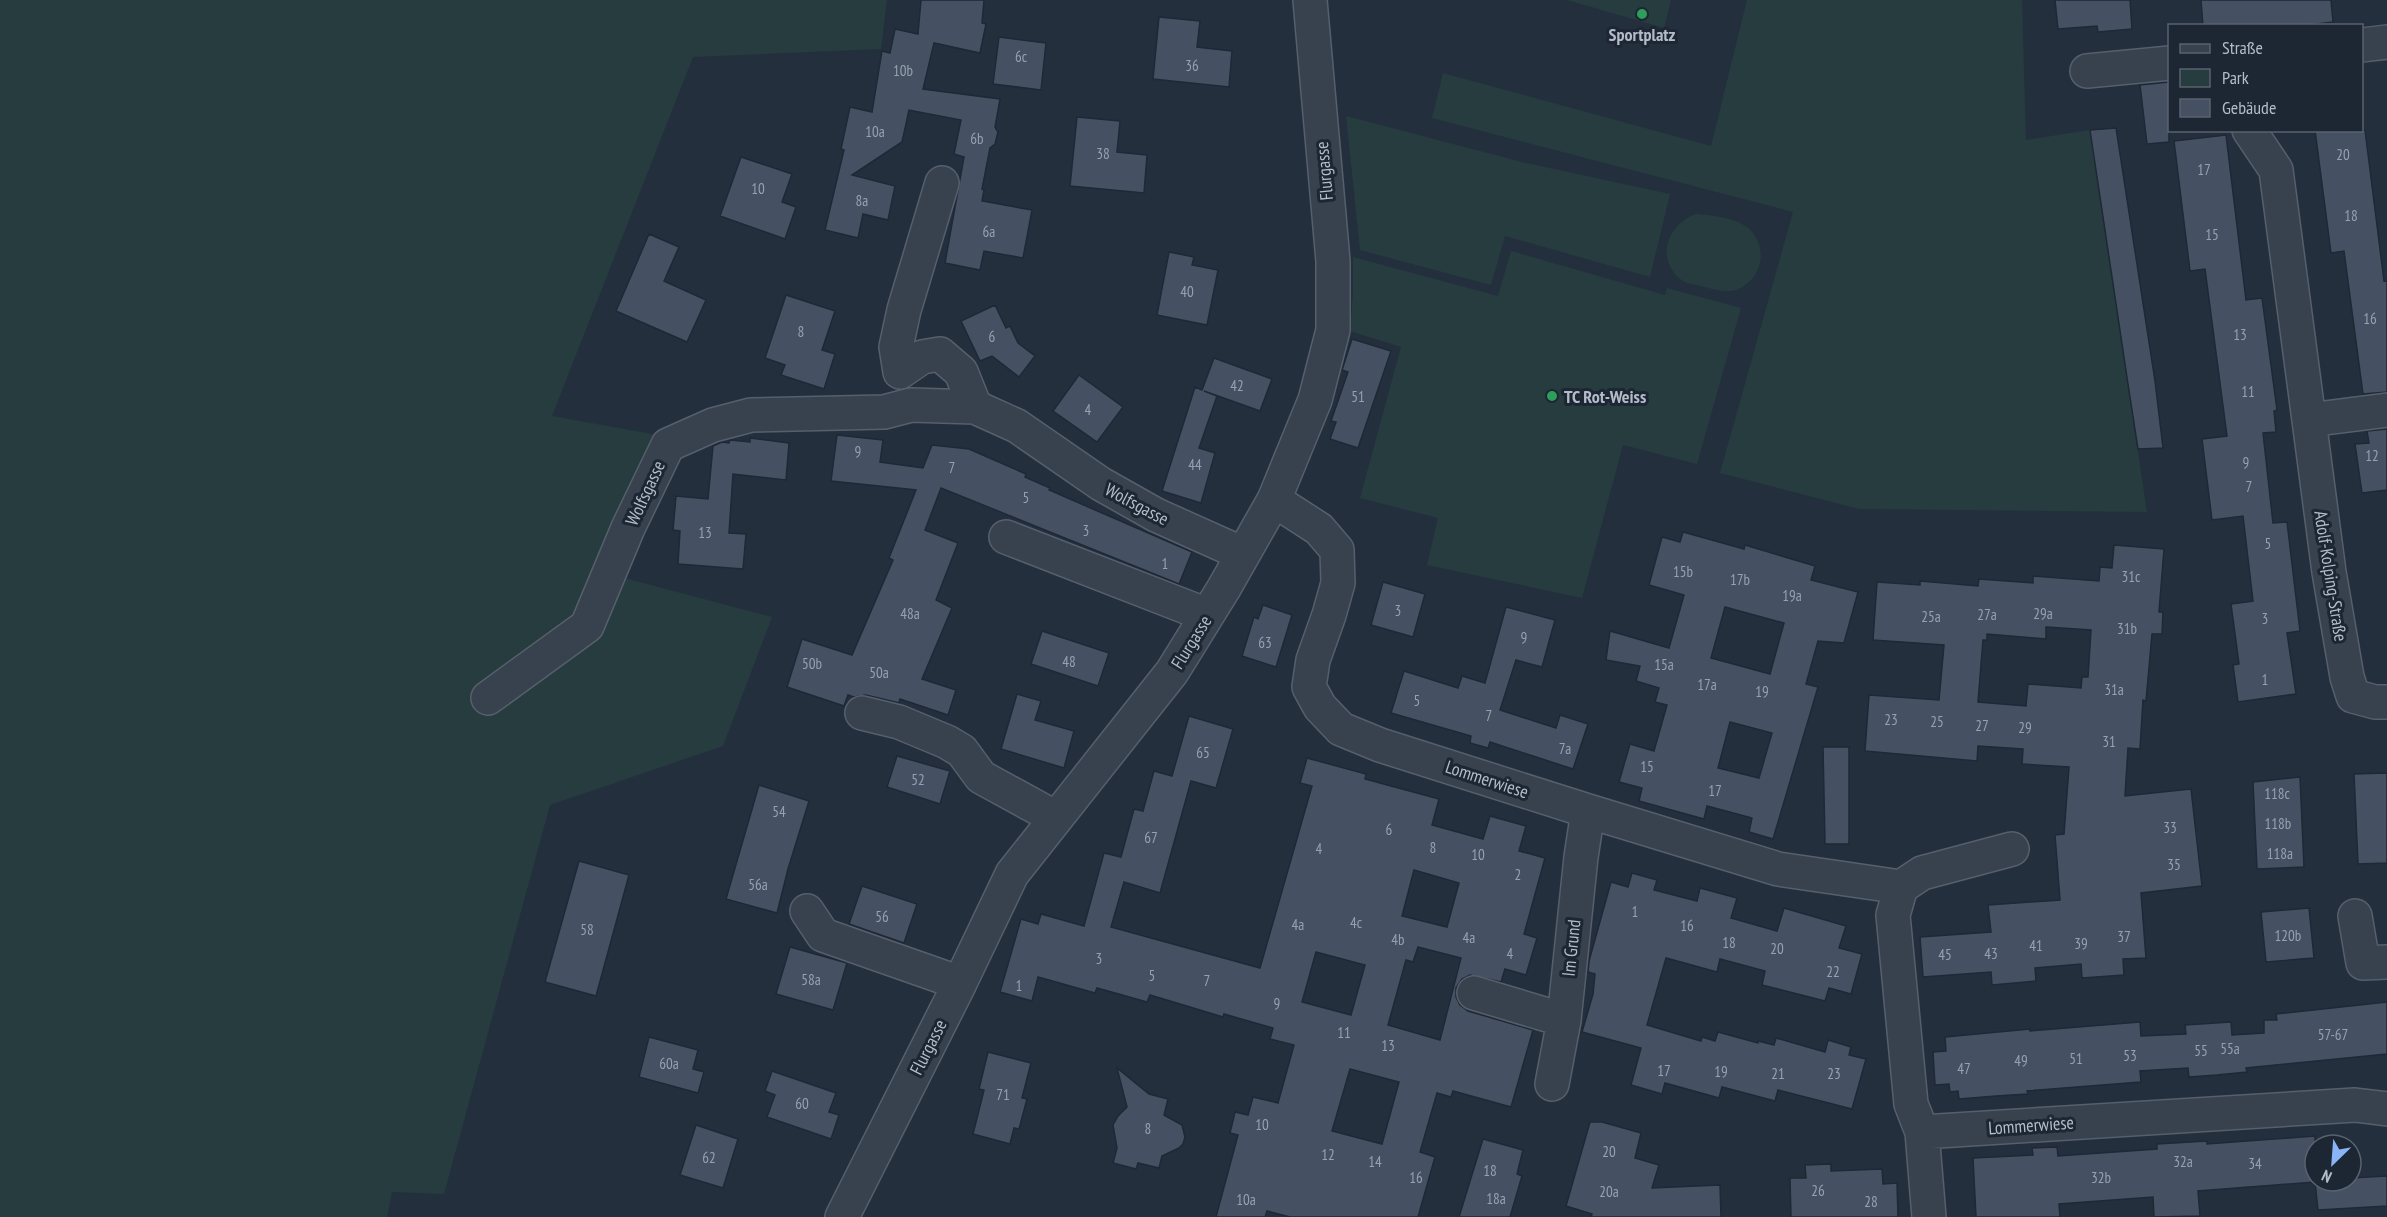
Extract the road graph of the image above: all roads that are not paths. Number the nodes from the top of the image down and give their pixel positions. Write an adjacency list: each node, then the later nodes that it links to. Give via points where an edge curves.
1 (1310, 0): 13 (street, Flurgasse, via 1333,261 1333,330 1315,400)
2 (2387, 42): 3 (street)
3 (2363, 45)
4 (2168, 63): 5 (street)
5 (2087, 71)
6 (2250, 132): 12 (street, Adolf-Kolping-Straße, via 2276,170)
7 (942, 183): 8 (street, via 904,310 896,347)
8 (900, 372): 9 (street); 10 (street, via 922,357 940,354 961,372)
9 (911, 405): 10 (street, Wolfsgasse); 17 (street, Wolfsgasse, via 884,412 752,415 713,425 668,445 587,626)
10 (975, 407): 15 (street, Wolfsgasse, via 1017,426 1101,484 1156,515)
11 (2387, 410): 12 (street)
12 (2309, 420): 18 (street, Adolf-Kolping-Straße, via 2347,678 2353,696)
13 (1274, 500): 15 (street, Flurgasse); 20 (street, Lommerwiese, via 1319,529 1337,550 1338,583 1312,660 1309,687 1320,707 1341,729)
14 (1006, 537): 16 (street)
15 (1243, 554): 16 (street, Flurgasse)
16 (1207, 615): 21 (street, Flurgasse, via 1172,672)
17 (488, 698)
18 (2387, 702)
19 (862, 713): 21 (street, via 899,722 947,742 962,751 981,777)
20 (1588, 811): 23 (street, Lommerwiese, via 1778,869); 29 (street, Im Grund)
21 (1056, 818): 27 (street, Flurgasse, via 1012,874)
22 (2012, 849): 23 (street, via 1922,873)
23 (1901, 887): 32 (street, via 1893,915 1911,1104)
24 (807, 911): 27 (street, via 823,935)
25 (2355, 916): 26 (street, via 2363,963)
26 (2387, 962)
27 (960, 983): 33 (street, Flurgasse)
28 (1474, 993): 29 (street)
29 (1564, 1020): 30 (street, Im Grund)
30 (1552, 1084)
31 (2387, 1109): 32 (street, Lommerwiese, via 2355,1105)
32 (1922, 1132): 34 (street)
33 (842, 1217)
34 (1929, 1217)

